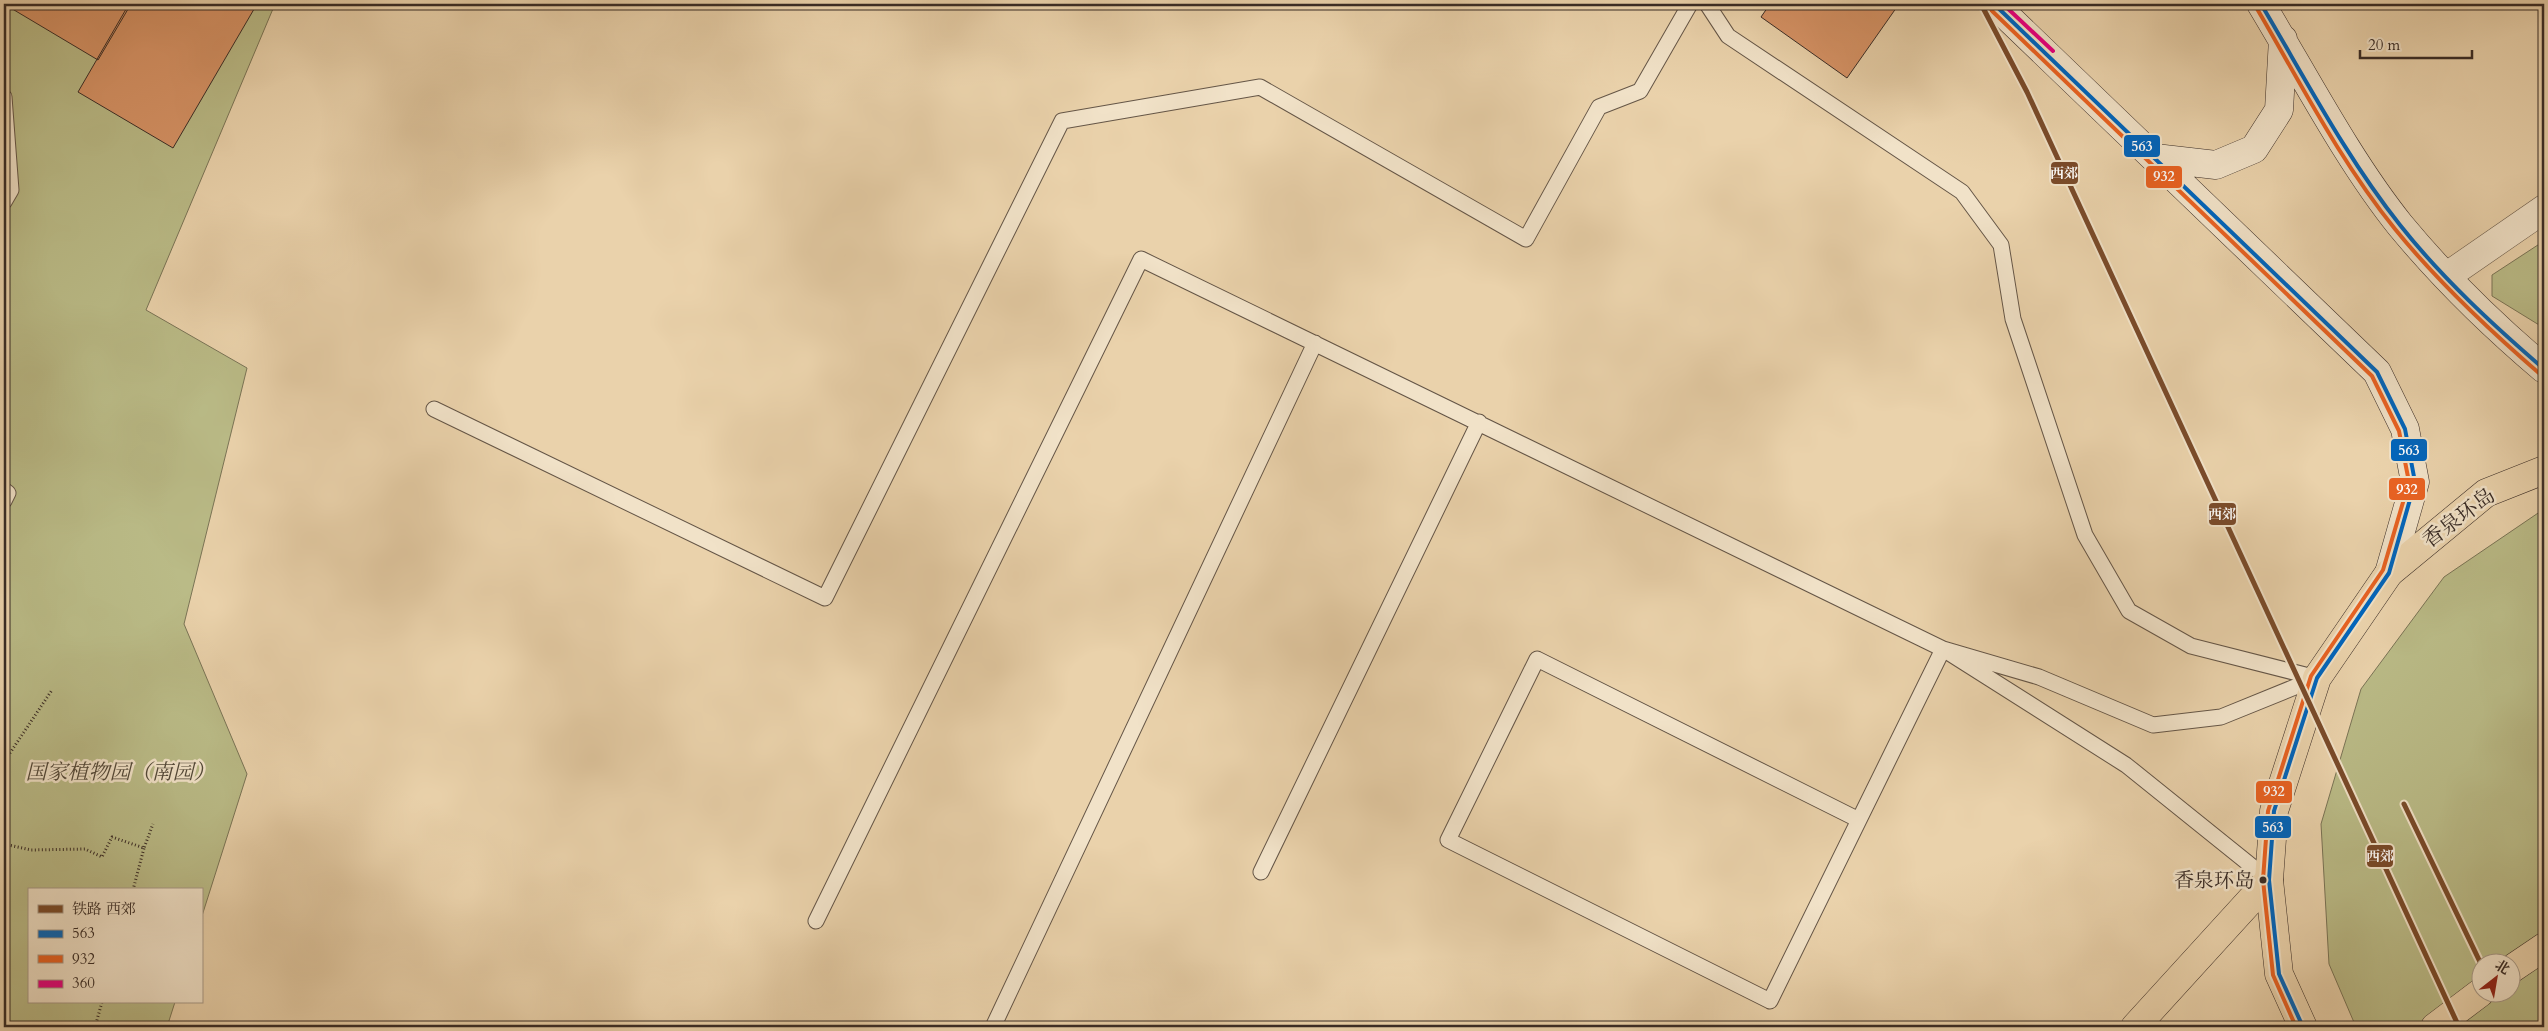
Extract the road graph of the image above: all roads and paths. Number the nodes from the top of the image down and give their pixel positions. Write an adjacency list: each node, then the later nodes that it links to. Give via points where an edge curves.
1 (1690, 4): 13 (lane, via 1640,91 1599,107 1526,238 1260,87 1062,121 825,598)
2 (1707, 4): 20 (lane, via 1728,36 1962,192 2001,245 2013,319 2084,536 2129,612 2191,646)
3 (1994, 4): 7 (street)
4 (2261, 4): 5 (street)
5 (2282, 39): 7 (street, via 2279,110 2254,149 2216,165); 10 (street, via 2360,168 2400,224)
6 (4, 97): 8 (lane, via 11,190)
7 (2154, 158): 18 (street, via 2377,372 2405,429 2415,482)
8 (4, 202)
9 (2544, 209): 10 (street)
10 (2447, 276): 12 (street, via 2484,315)
11 (1315, 343): 14 (lane); 30 (lane, via 1141,259); 36 (lane)
12 (2544, 368)
13 (434, 409)
14 (1479, 422): 19 (lane); 27 (lane)
15 (2544, 470): 18 (main road, 香泉环岛, via 2486,493)
16 (4, 490): 17 (lane, via 8,493)
17 (4, 501)
18 (2389, 573): 20 (main road, 香泉环岛)
19 (1943, 648): 20 (lane, via 2039,677 2153,725 2221,717); 23 (lane); 28 (lane, via 2126,765)
20 (2317, 678): 28 (main road, 香泉环岛, via 2274,811)
21 (52, 690): 22 (path)
22 (4, 762)
23 (1859, 820): 23 (lane, via 1770,1000 1448,840 1536,659)
24 (153, 824): 26 (path)
25 (4, 844): 26 (path, via 31,850 85,850 102,857 112,837)
26 (144, 848): 29 (path)
27 (1261, 872)
28 (2269, 880): 37 (main road); 38 (main road, 香泉环岛, via 2279,974)
29 (134, 888)
30 (816, 921)
31 (2544, 947): 32 (main road)
32 (2520, 963)
33 (2470, 1001): 39 (main road)
34 (101, 1004): 35 (path)
35 (95, 1027)
36 (993, 1027)
37 (2135, 1027)
38 (2303, 1027)
39 (2435, 1027)

